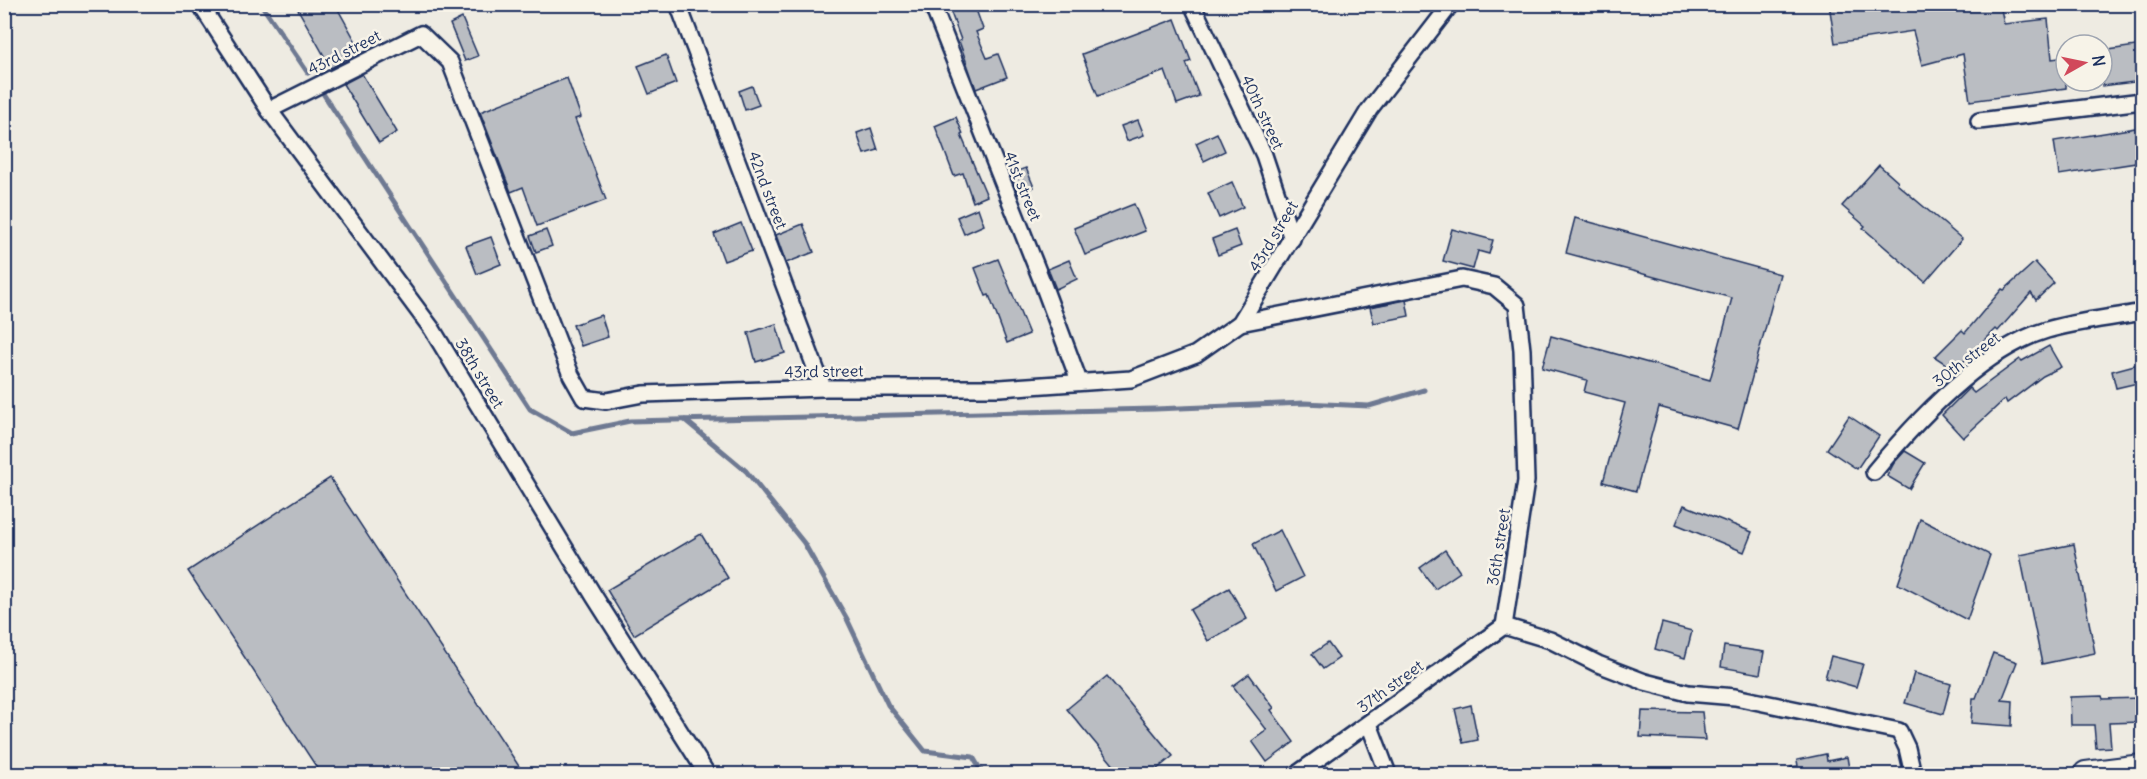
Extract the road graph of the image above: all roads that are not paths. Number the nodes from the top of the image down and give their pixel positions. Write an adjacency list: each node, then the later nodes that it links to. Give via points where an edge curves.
1 (200, 4): 7 (street, 38th street)
2 (678, 4): 13 (street, 42nd street)
3 (932, 4): 12 (street, 41st street)
4 (1192, 4): 9 (street, 40th street, via 1264,155)
5 (1451, 4): 9 (street, 43rd street, via 1369,111)
6 (2142, 101): 8 (street)
7 (269, 110): 13 (street, 43rd street, via 421,34 450,62 571,375 584,398 606,401 644,394); 18 (street, 38th street, via 432,329)
8 (1979, 121)
9 (1292, 239): 11 (street, 43rd street)
10 (2142, 312): 14 (street, 30th street, via 2046,331 2000,352 1910,429)
11 (1240, 323): 12 (street, 43rd street, via 1196,354 1131,379); 15 (street, 36th street, via 1462,279 1494,286 1517,305 1526,481)
12 (1079, 381): 13 (street, 43rd street, via 1000,388)
13 (823, 388)
14 (1874, 472)
15 (1504, 626): 16 (street, 37th street); 21 (street, via 1550,640 1645,682 1899,731)
16 (1369, 724): 19 (street, 37th street); 20 (street)
17 (2142, 767): 22 (main road)
18 (707, 774)
19 (1297, 774)
20 (1389, 774)
21 (1912, 774)
22 (2086, 774)

